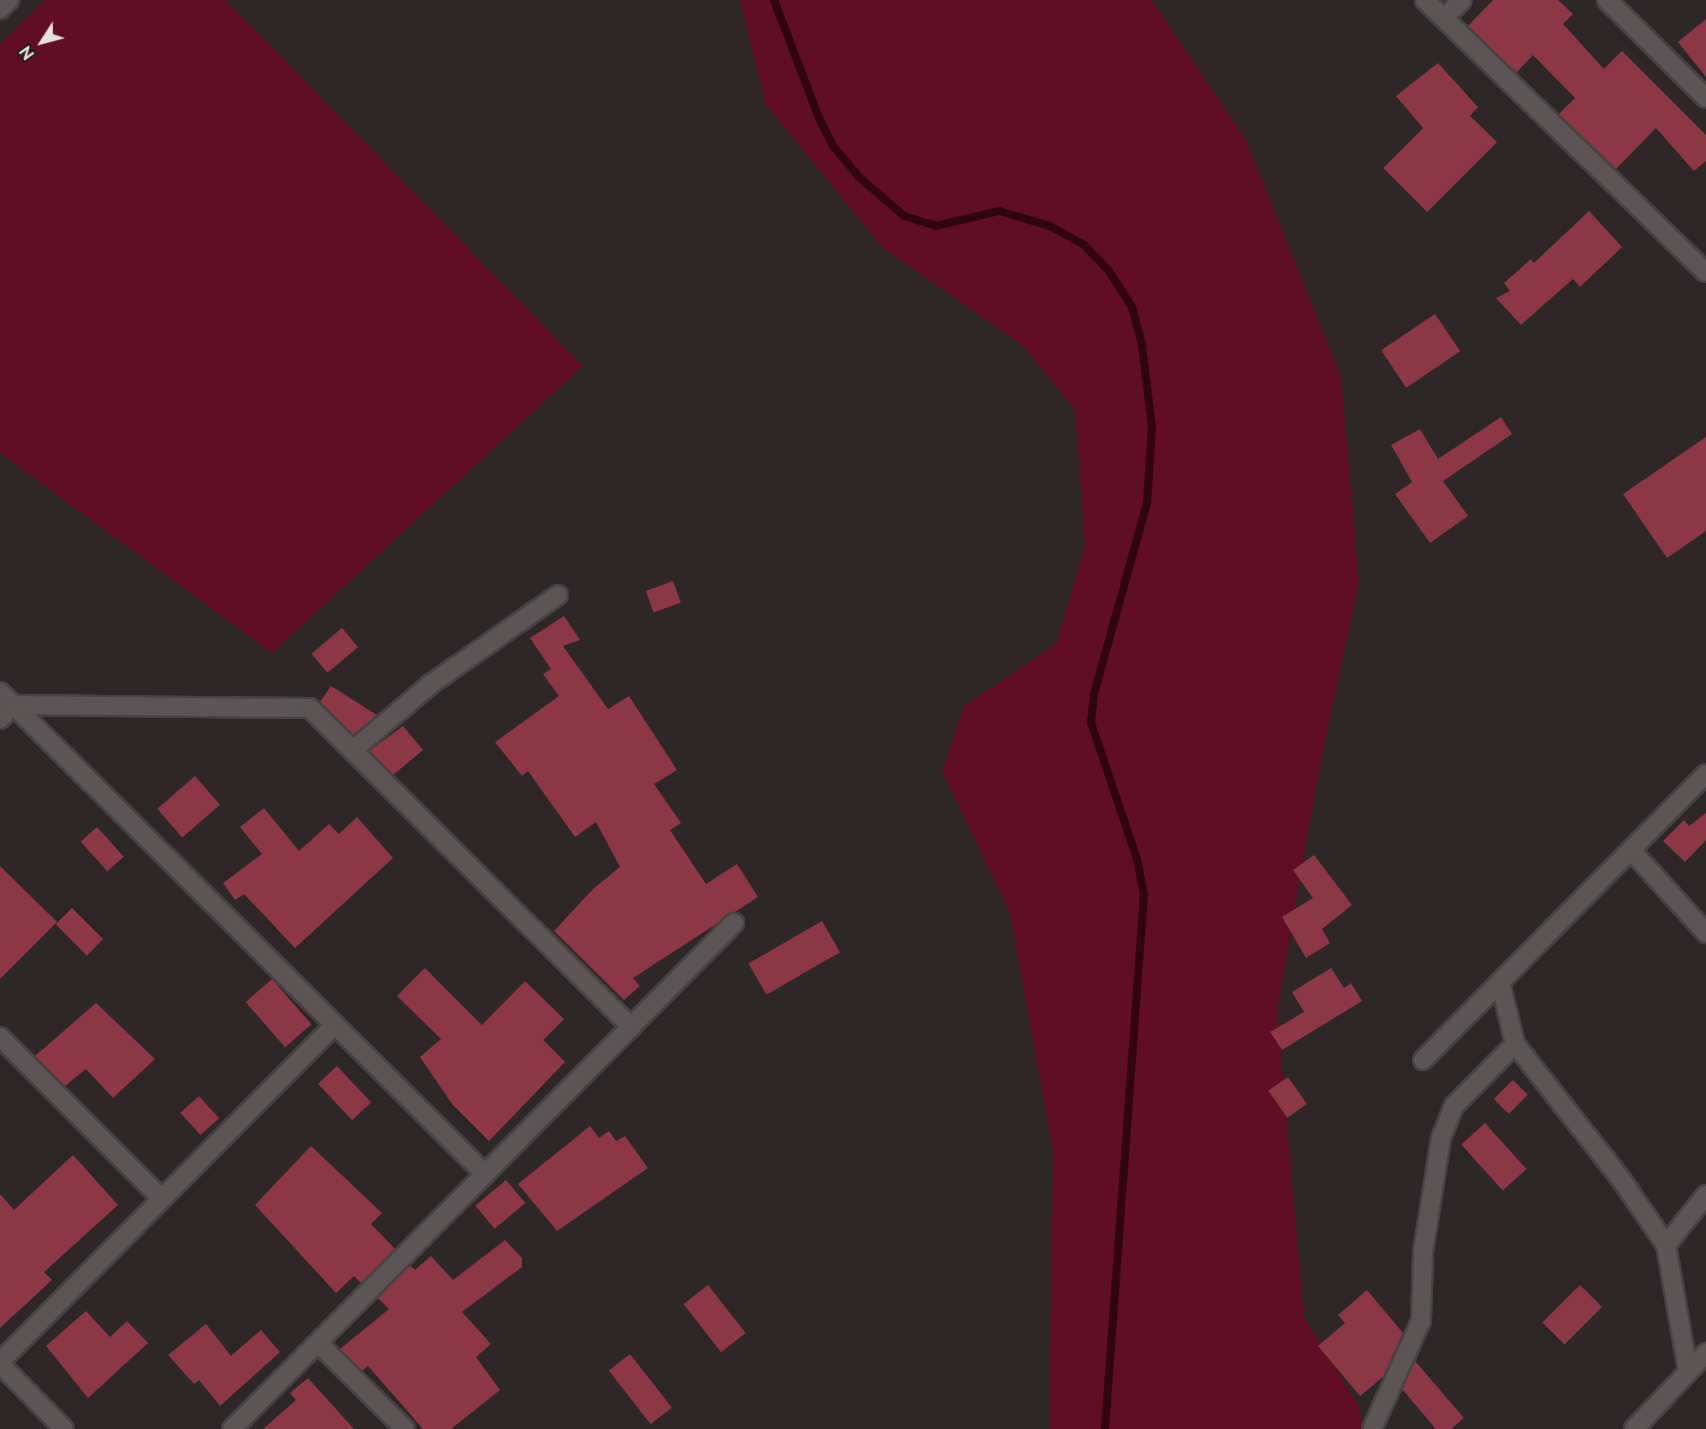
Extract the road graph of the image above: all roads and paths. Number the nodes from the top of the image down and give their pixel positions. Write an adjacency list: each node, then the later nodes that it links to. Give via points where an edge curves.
1 (9, 0): 5 (street)
2 (1425, 0): 6 (street)
3 (1462, 0): 6 (street)
4 (1607, 0): 7 (street)
5 (0, 9)
6 (1444, 18): 8 (street)
7 (1706, 99)
8 (1706, 272)
9 (558, 595): 13 (street, via 431,684)
10 (0, 692): 11 (street)
11 (14, 705): 12 (street); 13 (street, via 310,708); 19 (street)
12 (0, 719)
13 (353, 750): 20 (street)
14 (1706, 774): 15 (street)
15 (1630, 850): 17 (street); 18 (street)
16 (734, 923): 20 (street)
17 (1706, 933)
18 (1500, 982): 22 (street); 23 (street)
19 (335, 1025): 24 (street); 26 (street)
20 (631, 1027): 24 (street)
21 (0, 1037): 26 (street)
22 (1515, 1044): 27 (street, via 1621,1179); 32 (street, via 1454,1106 1441,1138 1423,1252 1420,1321)
23 (1423, 1060)
24 (485, 1174): 28 (street)
25 (1706, 1195): 27 (street)
26 (162, 1198): 30 (street)
27 (1666, 1245): 31 (street)
28 (318, 1343): 34 (street); 35 (street)
29 (1706, 1353): 31 (street)
30 (0, 1363): 33 (street)
31 (1689, 1371): 36 (street)
32 (1377, 1428)
33 (64, 1429)
34 (232, 1429)
35 (405, 1429)
36 (1634, 1429)

